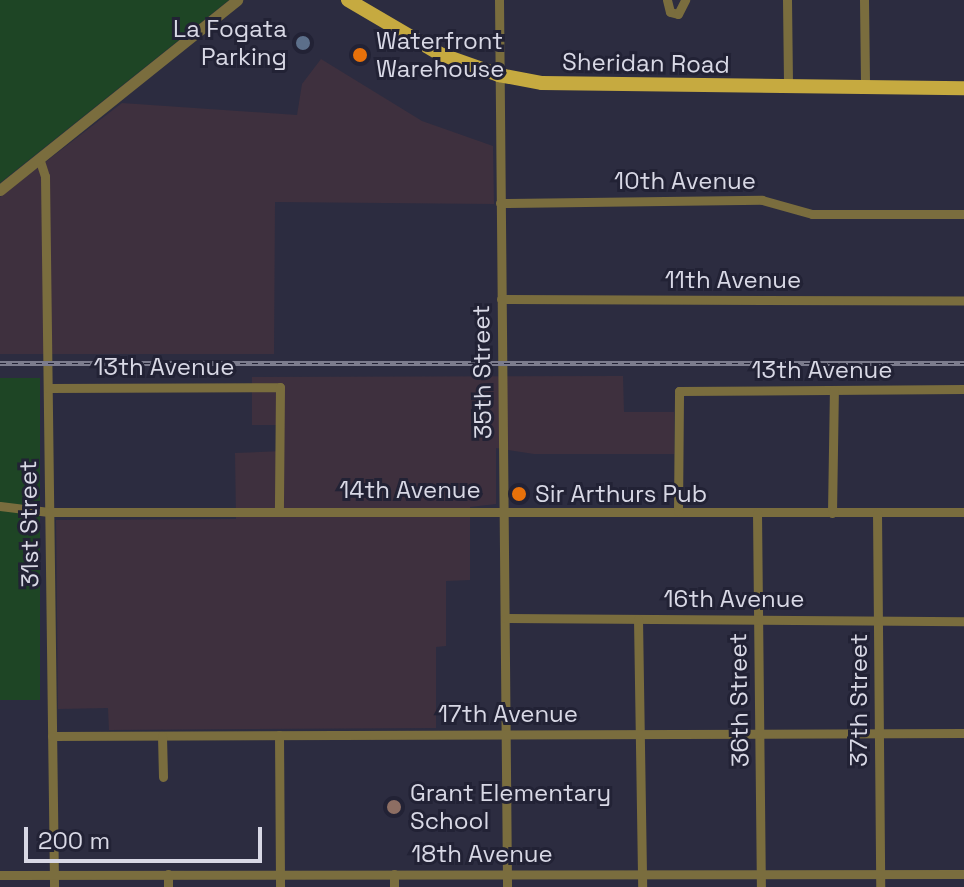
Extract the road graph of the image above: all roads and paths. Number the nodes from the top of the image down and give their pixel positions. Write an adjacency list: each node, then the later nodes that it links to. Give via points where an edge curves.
1 (237, 0): 12 (street)
2 (348, 0): 8 (main road, Sheridan Road, via 440,54)
3 (499, 0): 8 (street, 35th Street)
4 (667, 0): 5 (street, via 670,12 678,14)
5 (685, 0)
6 (787, 0): 9 (street)
7 (864, 0): 10 (street)
8 (499, 75): 9 (main road, Sheridan Road, via 578,86); 14 (street, 35th Street)
9 (788, 86): 10 (main road, Sheridan Road)
10 (865, 87): 11 (main road, Sheridan Road)
11 (964, 88)
12 (40, 161): 13 (street); 18 (street, 31st Street, via 45,176)
13 (0, 190)
14 (500, 203): 15 (street, 10th Avenue, via 762,200 812,214); 16 (street, 35th Street)
15 (964, 214)
16 (501, 299): 17 (street, 11th Avenue); 22 (street, 35th Street)
17 (964, 301)
18 (48, 388): 23 (street, 13th Avenue, via 280,387); 25 (street, 31st Street)
19 (964, 389): 20 (street, 13th Avenue)
20 (834, 390): 24 (street, 13th Avenue, via 679,391); 28 (street)
21 (0, 506): 25 (street, 14th Avenue)
22 (503, 509): 23 (street, 14th Avenue); 24 (street, 14th Avenue); 30 (street, 35th Street)
23 (279, 511): 25 (street, 14th Avenue)
24 (678, 511): 27 (street, 14th Avenue)
25 (49, 512): 41 (street, 31st Street)
26 (964, 512): 29 (street, 14th Avenue)
27 (757, 513): 28 (street, 14th Avenue); 32 (street, 36th Street)
28 (832, 513): 29 (street, 14th Avenue)
29 (877, 513): 33 (street, 37th Street)
30 (505, 618): 31 (street, 16th Avenue); 38 (street, 35th Street)
31 (638, 619): 32 (street, 16th Avenue); 39 (street)
32 (758, 620): 33 (street, 16th Avenue); 35 (street, 36th Street)
33 (878, 620): 34 (street, 16th Avenue); 36 (street, 37th Street)
34 (964, 621)
35 (759, 733): 36 (street, 17th Avenue); 39 (street, 17th Avenue); 50 (street, 36th Street)
36 (879, 733): 37 (street, 17th Avenue); 51 (street, 37th Street)
37 (964, 733)
38 (506, 734): 39 (street, 17th Avenue); 40 (street, 17th Avenue); 48 (street, 35th Street)
39 (640, 734): 49 (street)
40 (279, 735): 42 (street, 17th Avenue); 46 (street)
41 (52, 736): 42 (street, 17th Avenue); 44 (street, 31st Street)
42 (162, 736): 43 (street)
43 (163, 777)
44 (54, 873): 45 (street, 18th Avenue); 53 (street, 18th Avenue); 54 (street, 31st Street)
45 (168, 874): 46 (street, 18th Avenue); 55 (street)
46 (280, 874): 47 (street, 18th Avenue); 56 (street)
47 (394, 874): 48 (street, 18th Avenue); 57 (street)
48 (507, 874): 49 (street, 18th Avenue); 58 (street, 35th Street)
49 (642, 874): 50 (street, 18th Avenue); 59 (street)
50 (761, 874): 51 (street, 18th Avenue); 60 (street, 36th Street)
51 (880, 874): 52 (street, 18th Avenue); 61 (street, 37th Street)
52 (964, 874)
53 (0, 875)
54 (54, 887)
55 (168, 887)
56 (280, 887)
57 (394, 887)
58 (507, 887)
59 (642, 887)
60 (761, 887)
61 (880, 887)

